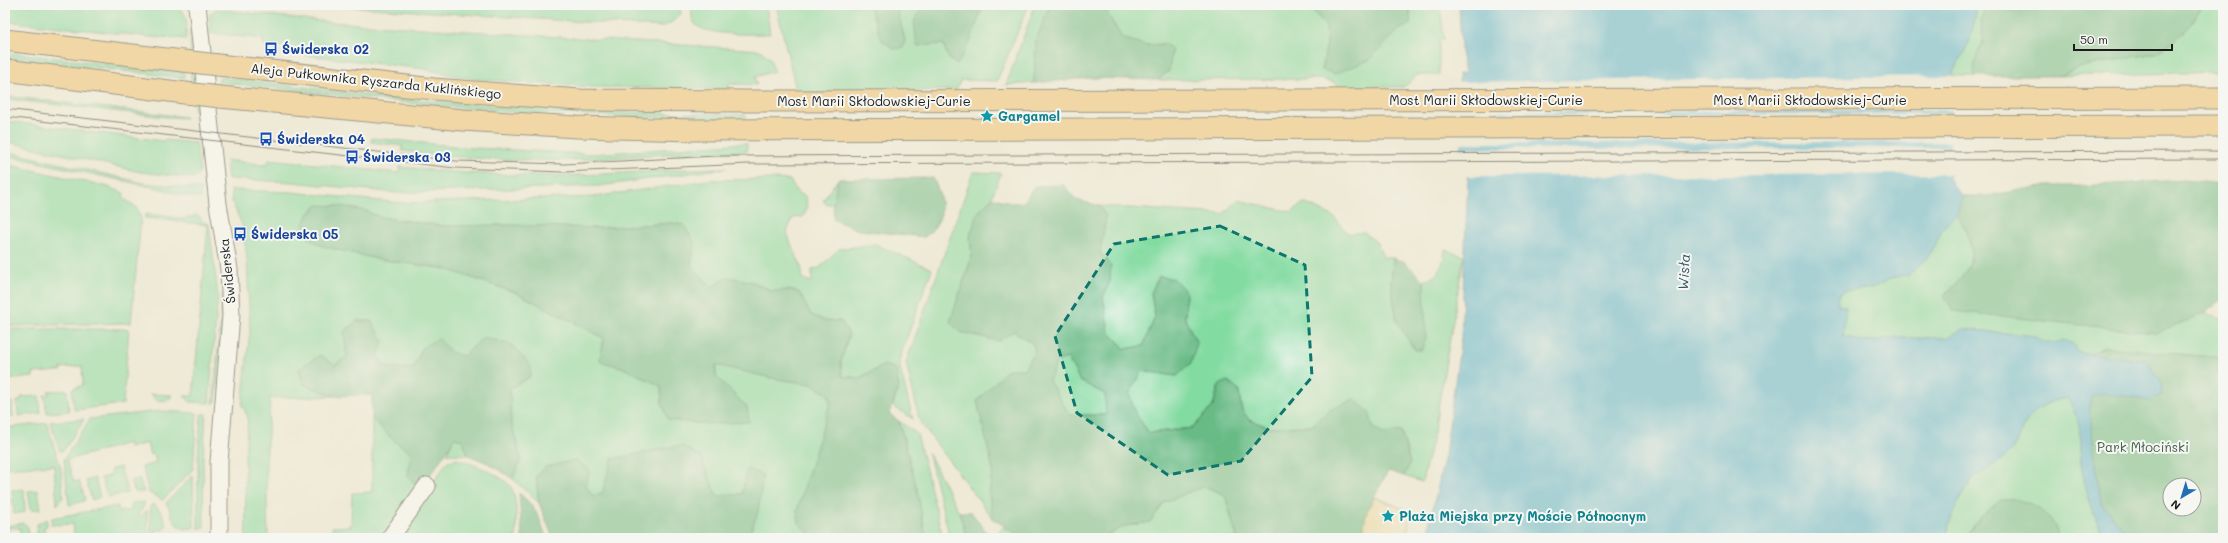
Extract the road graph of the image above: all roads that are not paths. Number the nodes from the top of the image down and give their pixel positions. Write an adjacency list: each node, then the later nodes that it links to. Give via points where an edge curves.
1 (197, 5): 8 (street, Świderska, via 218,204 229,269 231,315 219,462)
2 (5, 40): 5 (main road, Aleja Pułkownika Ryszarda Kuklińskiego, bridge, via 426,89 580,100)
3 (5, 70): 6 (main road, Most Marii Skłodowskiej-Curie, bridge, via 220,97 463,120 577,127 749,131)
4 (2223, 98): 5 (main road, Most Marii Skłodowskiej-Curie)
5 (749, 102)
6 (2223, 126)
7 (427, 486): 9 (street)
8 (219, 538)
9 (390, 538)

